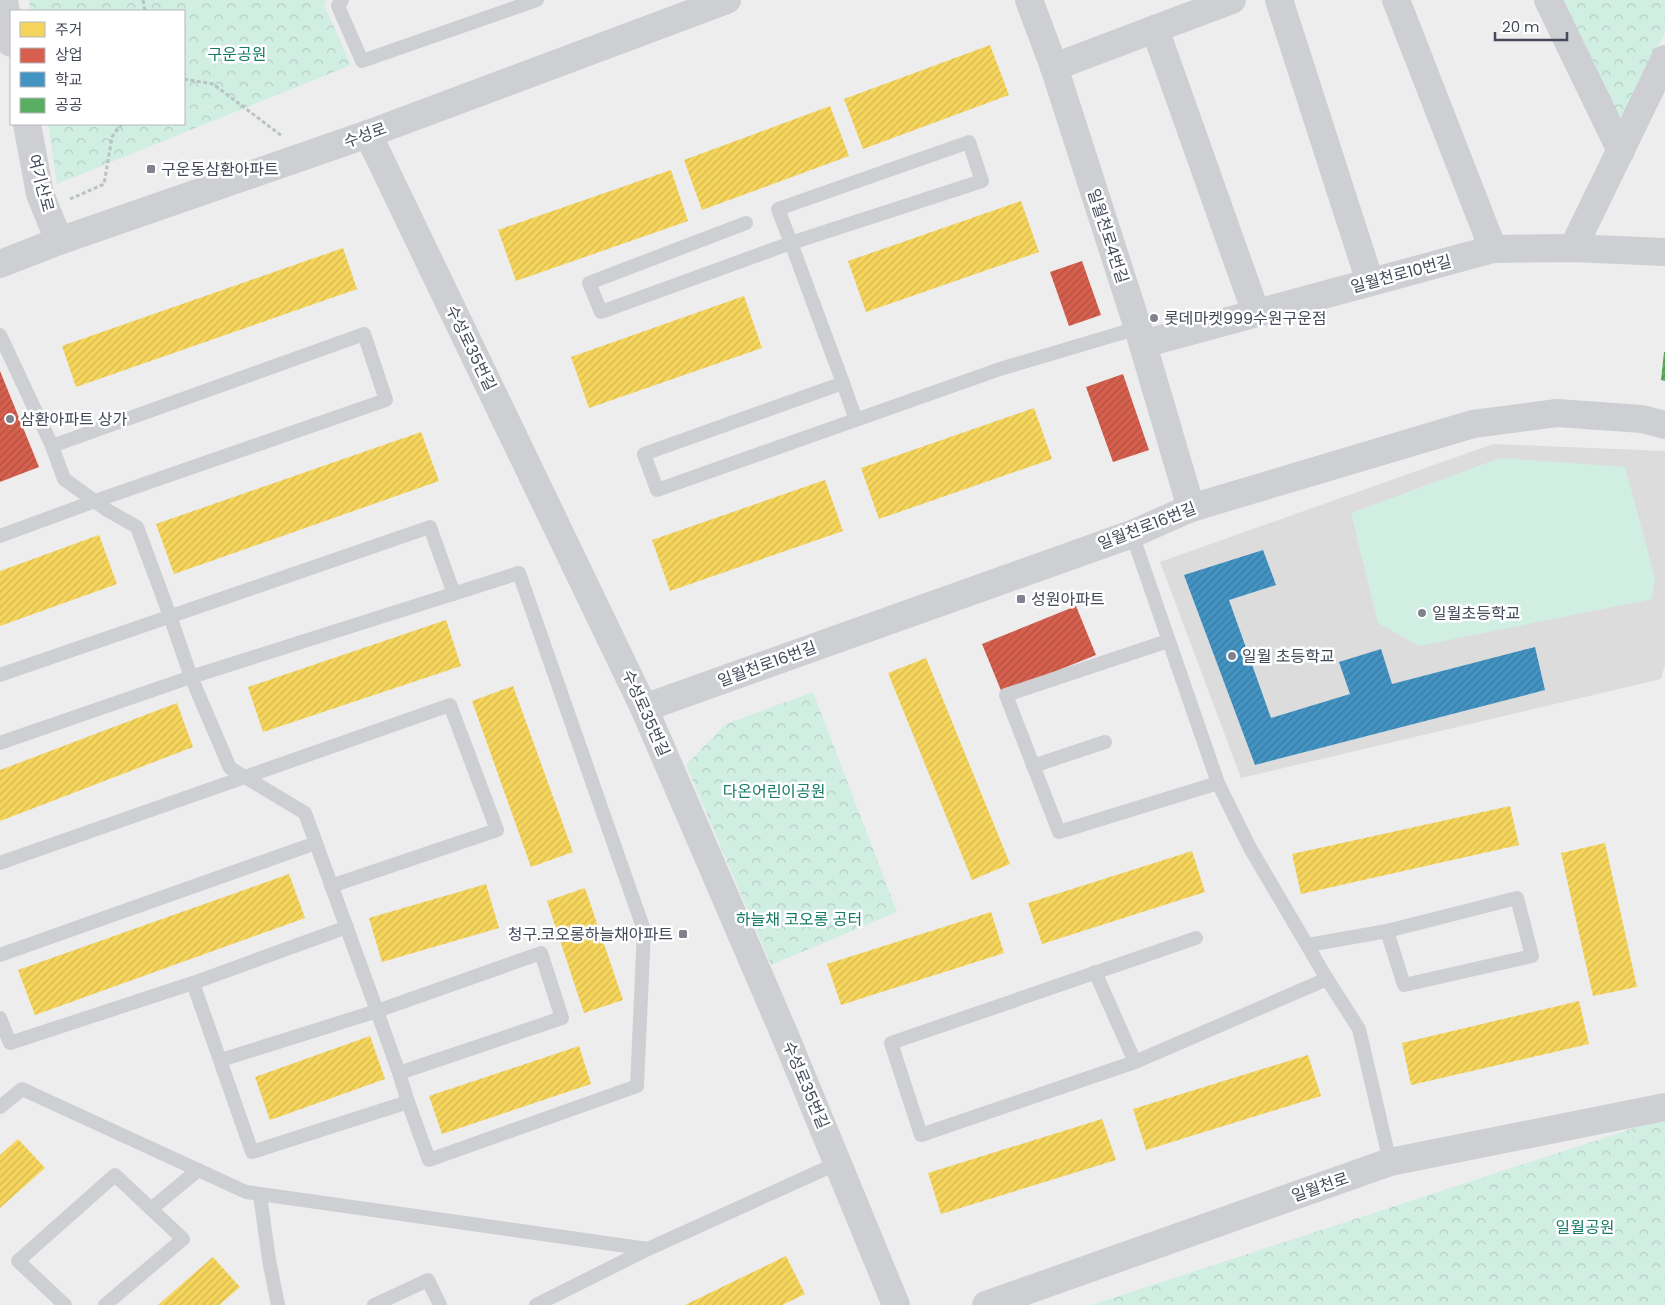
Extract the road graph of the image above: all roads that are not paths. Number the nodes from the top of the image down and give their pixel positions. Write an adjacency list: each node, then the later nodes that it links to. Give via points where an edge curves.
1 (4, 0): 11 (street)
2 (342, 0): 3 (lane, via 338,6 362,61)
3 (537, 0)
4 (728, 0): 15 (street, 수성로)
5 (1029, 0): 13 (street, 일월천로4번길)
6 (1232, 0): 10 (street)
7 (1279, 0): 24 (street)
8 (1396, 0): 21 (street)
9 (1548, 0): 16 (street)
10 (1155, 29): 13 (street); 25 (street)
11 (10, 37)
12 (1665, 59): 16 (street)
13 (1054, 67): 27 (street, 일월천로4번길)
14 (27, 125): 18 (street, 여기산로, via 40,194)
15 (368, 134): 18 (street, 수성로); 41 (street, 수성로35번길)
16 (1621, 151): 20 (street)
17 (746, 224): 19 (lane, via 588,283 601,312)
18 (58, 241): 23 (street, 수성로)
19 (791, 243): 19 (lane, via 982,181 968,142 778,209); 28 (lane)
20 (1573, 248): 21 (street, 일월천로10번길); 22 (street, 일월천로10번길)
21 (1493, 249): 24 (street, 일월천로10번길)
22 (1665, 252)
23 (0, 264)
24 (1370, 282): 25 (street, 일월천로10번길)
25 (1256, 313): 27 (street, 일월천로10번길)
26 (0, 335): 31 (lane)
27 (1140, 336): 29 (lane, via 1000,369); 33 (street, 일월천로4번길)
28 (843, 383): 29 (lane); 29 (lane, via 644,454 657,490)
29 (856, 420)
30 (1665, 425): 33 (street, 일월천로16번길, via 1642,419 1558,413 1473,424)
31 (52, 446): 32 (lane, via 64,479); 32 (lane, via 364,334 386,400)
32 (95, 501): 35 (lane); 37 (lane, via 137,527)
33 (1192, 508): 34 (street, 일월천로16번길)
34 (1132, 534): 38 (lane); 41 (street, 일월천로16번길)
35 (0, 536)
36 (454, 594): 37 (lane, via 430,527); 40 (lane); 63 (lane, via 519,573 644,930 637,1086 428,1160)
37 (170, 616): 39 (lane); 40 (lane)
38 (1168, 641): 44 (lane, via 1006,695); 46 (lane)
39 (0, 674)
40 (191, 677): 43 (lane); 45 (lane, via 230,768)
41 (644, 708): 67 (street, 수성로35번길)
42 (1105, 742): 44 (lane)
43 (0, 743)
44 (1033, 766): 46 (lane, via 1059,832)
45 (246, 778): 47 (lane, via 305,813); 48 (lane); 49 (lane, via 450,705 497,830)
46 (1218, 783): 53 (lane, via 1250,848)
47 (316, 843): 49 (lane); 54 (lane)
48 (0, 863)
49 (331, 886): 50 (lane)
50 (347, 928): 57 (lane); 58 (lane)
51 (1387, 931): 51 (lane, via 1517,898 1532,956 1404,985); 53 (lane)
52 (1196, 938): 55 (lane)
53 (1308, 945): 56 (lane)
54 (0, 955)
55 (1095, 972): 61 (lane); 61 (lane, via 891,1043 921,1135)
56 (1327, 979): 61 (lane); 66 (lane, via 1359,1029)
57 (193, 983): 59 (lane, via 10,1043); 60 (lane)
58 (377, 1011): 60 (lane); 62 (lane); 62 (lane, via 541,953 562,1018)
59 (0, 1018)
60 (221, 1060): 63 (lane, via 252,1152)
61 (1135, 1062)
62 (399, 1073): 63 (lane)
63 (408, 1102)
64 (0, 1106): 68 (lane, via 22,1090)
65 (1665, 1107): 66 (street, 일월천로)
66 (1390, 1162): 79 (street, 일월천로)
67 (838, 1163): 71 (lane); 78 (street, 수성로35번길)
68 (198, 1170): 69 (lane, via 246,1192); 70 (lane)
69 (260, 1194): 71 (lane); 74 (lane)
70 (152, 1209): 72 (lane, via 115,1175 18,1261); 73 (lane, via 183,1239)
71 (648, 1249): 77 (lane)
72 (65, 1305)
73 (105, 1305)
74 (278, 1305)
75 (374, 1305): 76 (lane, via 428,1280)
76 (440, 1305)
77 (536, 1305)
78 (896, 1305)
79 (986, 1305)

